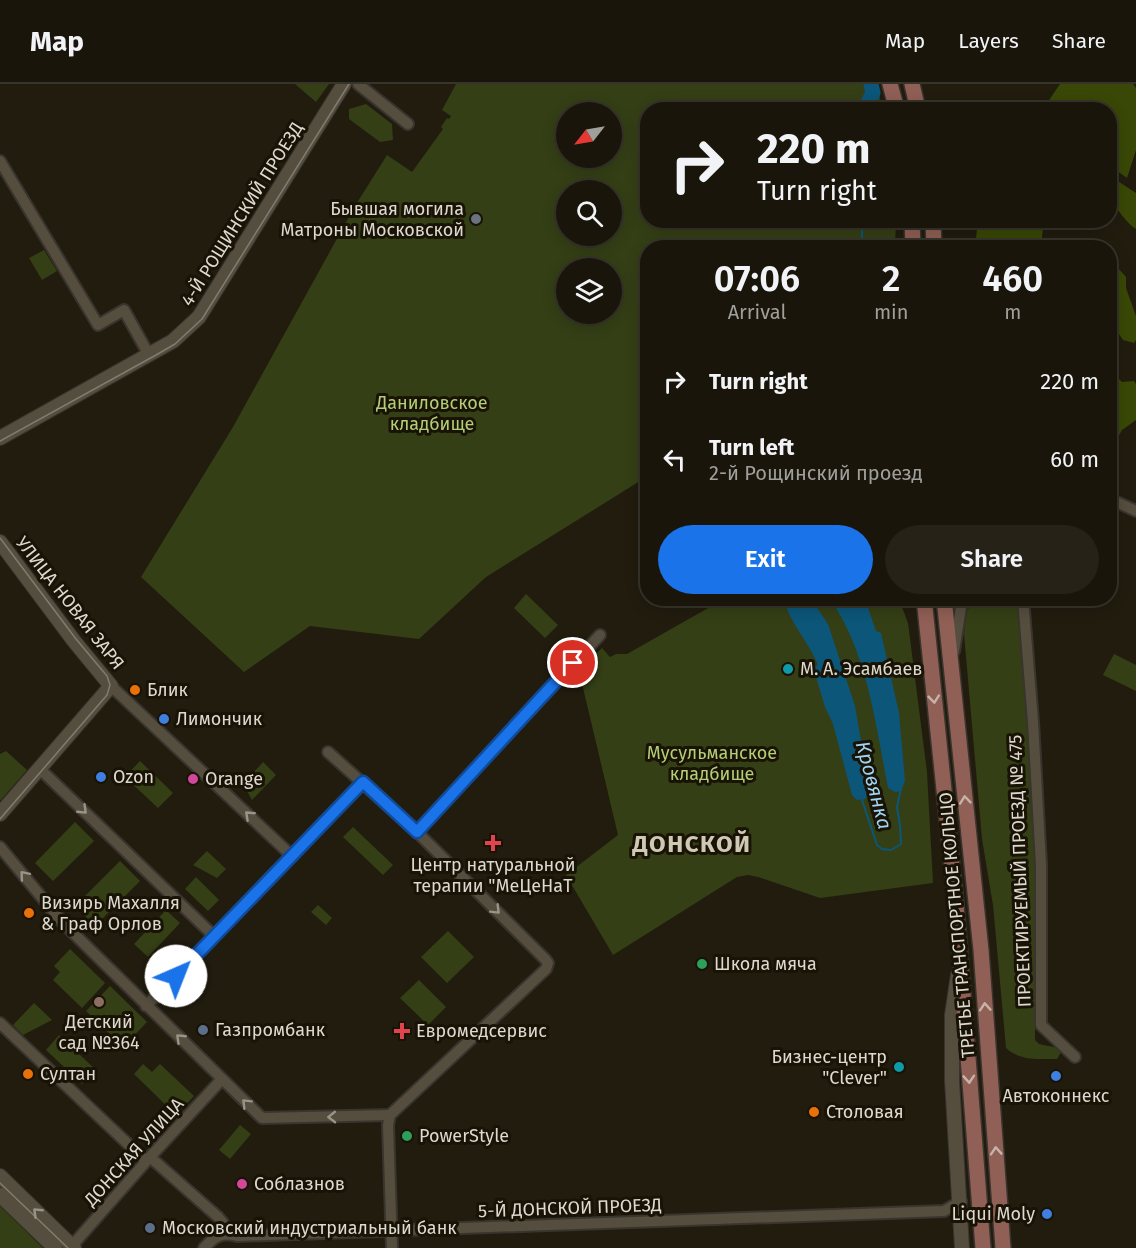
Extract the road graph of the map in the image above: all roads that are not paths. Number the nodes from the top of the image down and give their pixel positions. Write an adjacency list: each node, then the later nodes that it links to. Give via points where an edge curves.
1 (344, 84): 5 (street, 4-Й РОЩИНСКИЙ ПРОЕЗД, via 199,317 173,342)
2 (358, 84): 3 (street)
3 (408, 124)
4 (0, 161): 5 (street, via 98,326 124,310)
5 (149, 355): 6 (street, 4-Й РОЩИНСКИЙ ПРОЕЗД)
6 (0, 438)
7 (1117, 502): 8 (street)
8 (1136, 511)
9 (0, 542): 16 (street, УЛИЦА НОВАЯ ЗАРЯ)
10 (925, 606): 25 (main road, ТРЕТЬЕ ТРАНСПОРТНОЕ КОЛЬЦО, one-way to 25)
11 (945, 606): 15 (main road, ТРЕТЬЕ ТРАНСПОРТНОЕ КОЛЬЦО)
12 (961, 606): 15 (street)
13 (1024, 606): 28 (street, ПРОЕКТИРУЕМЫЙ ПРОЕЗД № 475, via 1041,865 1041,1025)
14 (600, 635): 21 (street)
15 (951, 669): 45 (main road, ТРЕТЬЕ ТРАНСПОРТНОЕ КОЛЬЦО, one-way to 15, via 981,950)
16 (111, 686): 18 (street); 23 (street, one-way to 16)
17 (328, 752): 19 (street)
18 (40, 769): 20 (street); 24 (street, one-way to 24)
19 (363, 782): 21 (street); 23 (street)
20 (0, 814)
21 (417, 832): 30 (street, one-way to 30, via 548,963)
22 (0, 847): 26 (street, one-way to 22, via 63,923)
23 (292, 856): 24 (street)
24 (214, 936): 26 (street)
25 (960, 958): 34 (street, via 952,1015 952,1070); 44 (main road, ТРЕТЬЕ ТРАНСПОРТНОЕ КОЛЬЦО, one-way to 44)
26 (146, 1006): 29 (street, one-way to 26)
27 (0, 1023): 31 (street)
28 (1075, 1057)
29 (222, 1079): 30 (street, one-way to 29, via 262,1118); 31 (street, ДОНСКАЯ УЛИЦА)
30 (390, 1115): 37 (street)
31 (148, 1159): 38 (street, via 218,1217); 39 (street, ДОНСКАЯ УЛИЦА)
32 (0, 1176): 39 (street, one-way to 32)
33 (0, 1195): 40 (street)
34 (961, 1201): 35 (street, 5-Й ДОНСКОЙ ПРОЕЗД); 36 (street)
35 (944, 1211): 36 (street); 37 (street, 5-Й ДОНСКОЙ ПРОЕЗД)
36 (961, 1222): 43 (street)
37 (391, 1231): 38 (street, 5-Й ДОНСКОЙ ПРОЕЗД, via 237,1236); 42 (street)
38 (225, 1233): 41 (street)
39 (72, 1247)
40 (55, 1248)
41 (204, 1248)
42 (392, 1248)
43 (962, 1248)
44 (982, 1248)
45 (1004, 1248)

